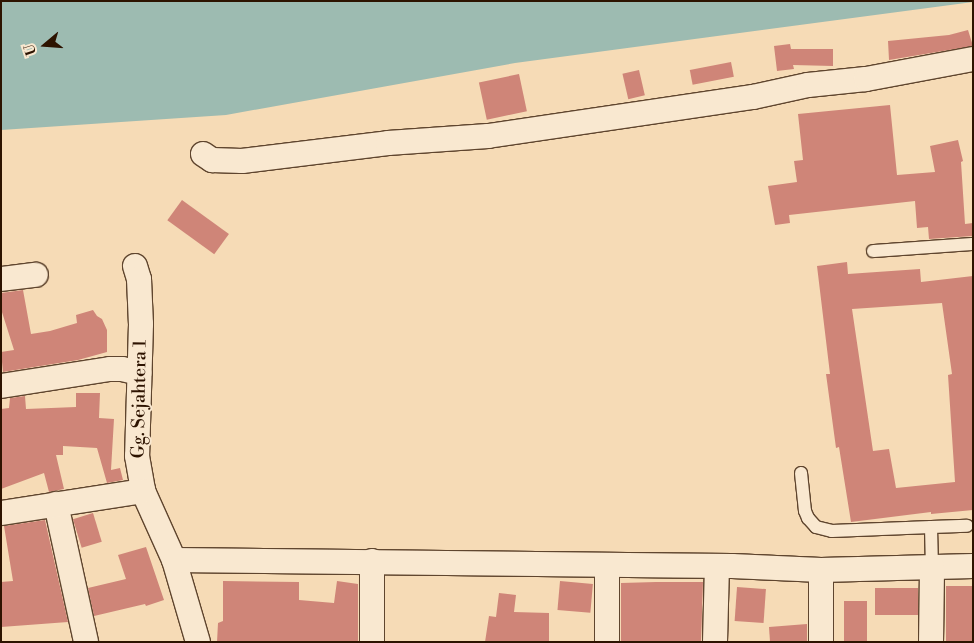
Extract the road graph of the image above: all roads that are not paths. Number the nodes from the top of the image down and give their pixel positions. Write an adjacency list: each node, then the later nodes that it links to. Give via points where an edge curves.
1 (973, 59): 2 (street, via 488,136 388,143 242,161 212,160)
2 (202, 154)
3 (973, 244): 4 (lane)
4 (873, 251)
5 (135, 266): 8 (street, Gg. Sejahtera 1, via 141,296)
6 (36, 275): 7 (street)
7 (1, 280)
8 (140, 374): 9 (street, via 110,369); 11 (street, Gg. Sejahtera 1, via 137,456)
9 (1, 386)
10 (802, 473): 15 (lane, via 805,511 816,528 832,531)
11 (143, 491): 12 (street); 16 (street, Gg. Sejahtera 1)
12 (56, 504): 13 (street); 23 (street)
13 (1, 513)
14 (967, 526): 15 (lane)
15 (931, 527): 21 (lane)
16 (174, 560): 17 (street); 24 (street, Gg. Sejahtera 1)
17 (372, 561): 18 (street); 25 (street)
18 (607, 566): 19 (street); 26 (street)
19 (717, 566): 22 (street); 27 (street)
20 (973, 566): 21 (street)
21 (932, 567): 22 (street); 29 (street)
22 (821, 570): 28 (street)
23 (86, 642)
24 (198, 642)
25 (372, 642)
26 (607, 642)
27 (715, 642)
28 (821, 642)
29 (931, 642)

